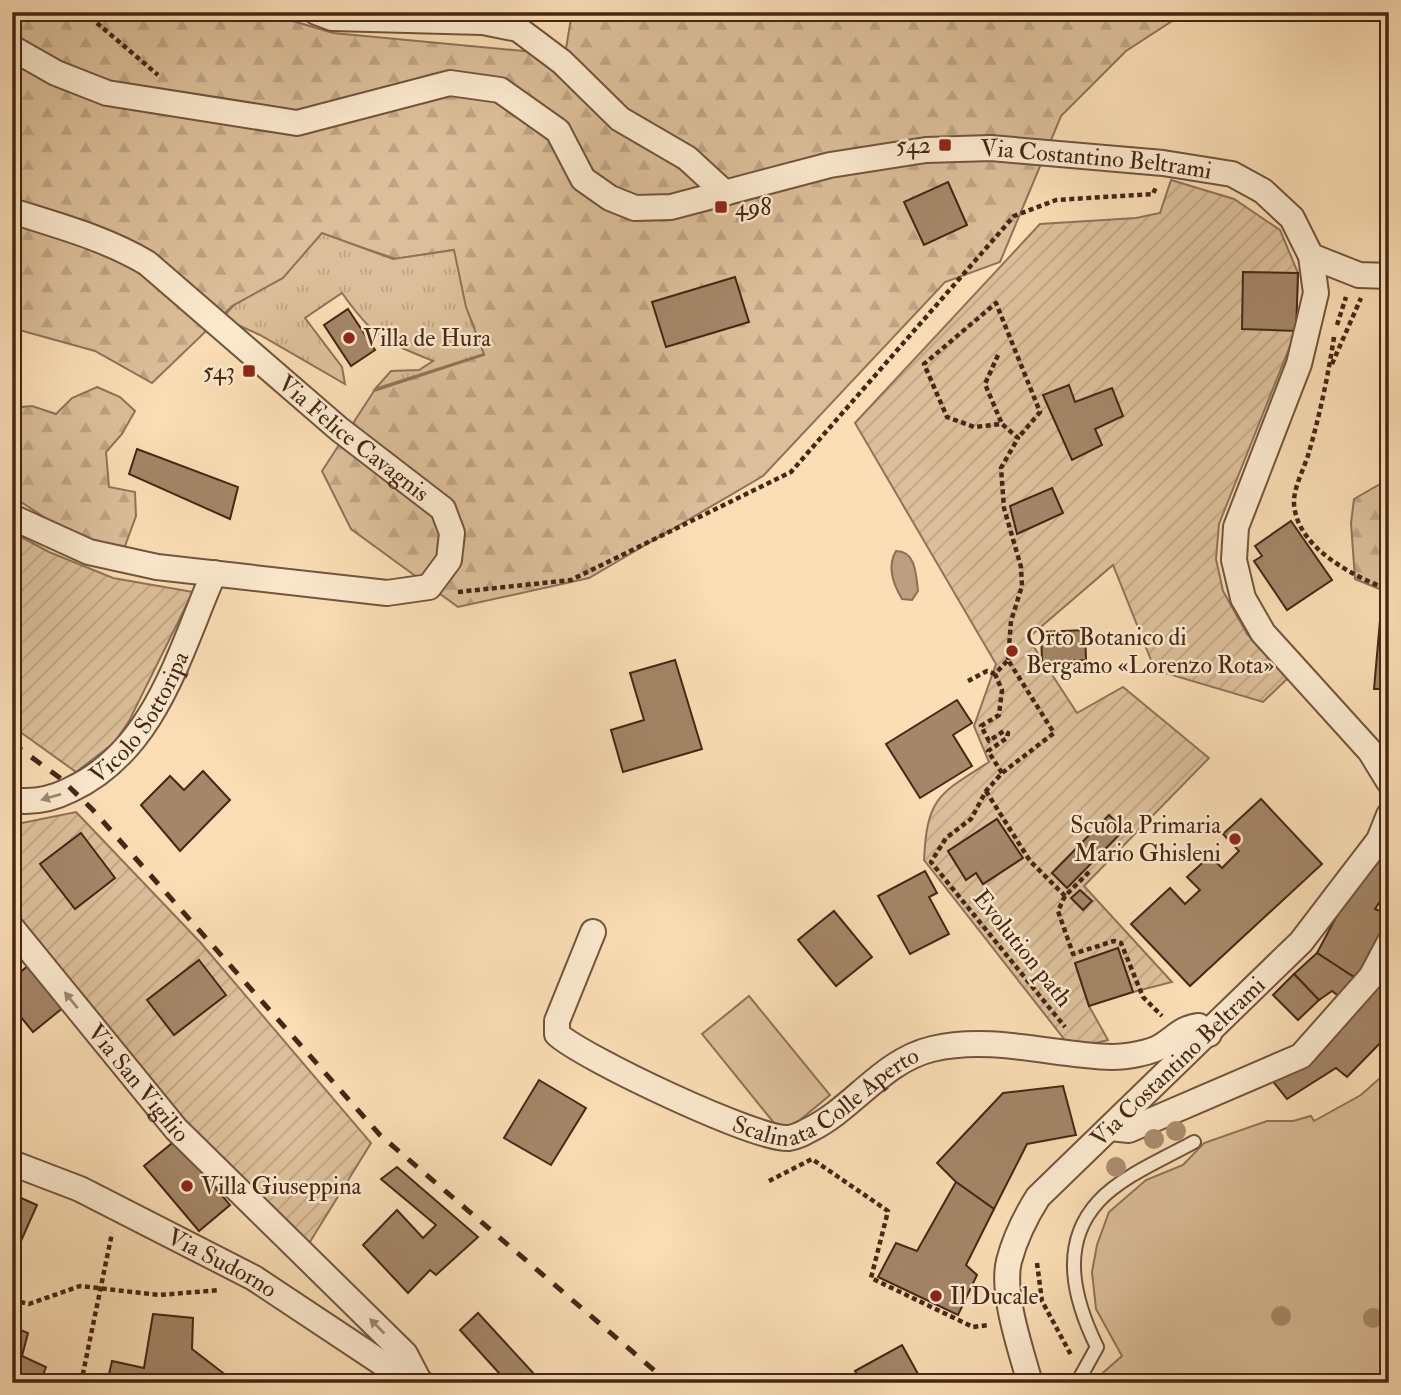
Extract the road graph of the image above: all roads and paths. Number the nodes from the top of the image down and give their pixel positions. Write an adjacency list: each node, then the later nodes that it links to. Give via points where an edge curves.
1 (84, 12): 4 (path, via 164,81)
2 (316, 12): 6 (street, via 332,18 483,22 517,29 562,62 620,119 687,158)
3 (12, 48): 4 (street, via 107,93)
4 (166, 102): 6 (street, via 297,123 450,83 500,90 558,131 583,179 610,198 635,208 671,207)
5 (1163, 163): 6 (street, Via Costantino Beltrami, via 991,148 926,150 830,165); 8 (street, Via Costantino Beltrami, via 1232,174 1263,191 1292,218); 18 (path, via 1153,194 1056,200 1014,216 791,472 571,580 453,592)
6 (725, 193)
7 (12, 211): 18 (street, Via Felice Cavagnis, via 99,239 147,263 339,429 443,509 452,533 449,559)
8 (1311, 256): 9 (street, via 1359,275); 24 (street, Via Costantino Beltrami, via 1316,293 1299,364 1236,527 1234,560 1243,598 1263,633 1370,751)
9 (1389, 276)
10 (1345, 286): 13 (path, via 1345,307)
11 (1369, 291): 13 (path)
12 (998, 355): 14 (path, via 985,384)
13 (1328, 371): 19 (path, via 1294,502 1300,524 1317,548 1360,579)
14 (1002, 424): 15 (path); 15 (path, via 974,427 947,417 924,364 996,303 1040,412)
15 (1018, 438): 20 (path, via 1001,468 1004,508 1022,586 1011,621)
16 (12, 517): 17 (street, via 89,552 157,567)
17 (214, 573): 18 (street, via 387,593); 26 (street, Vicolo Sottoripa, one-way to 26, via 152,716 120,757 92,780 62,794)
18 (429, 587)
19 (1389, 590)
20 (1008, 660): 21 (path); 23 (path, via 1054,733)
21 (995, 674): 22 (path, via 987,671); 23 (path, via 1002,691 999,715 981,726 989,741 1008,733 988,751)
22 (968, 681)
23 (1002, 774): 25 (path)
24 (1389, 782)
25 (986, 791): 29 (path, via 1030,861); 35 (path, Evolution path, via 971,819 946,838 931,862)
26 (12, 800)
27 (1389, 815): 34 (street, Via Costantino Beltrami, via 1379,840 1301,942)
28 (1089, 872): 29 (path)
29 (1065, 896): 33 (path, via 1058,911 1073,954 1114,941 1121,943 1143,997 1159,1014)
30 (12, 928): 45 (street, Via San Vigilio, one-way to 30, via 405,1354 176,1129)
31 (593, 932): 35 (street, Scalinata Colle Aperto, via 557,1021 557,1034 569,1046 662,1091 781,1137 810,1130 895,1064 929,1049 1009,1044)
32 (1389, 943): 36 (street, via 1371,977 1301,1056 1129,1129)
33 (1184, 1028): 34 (street, via 1199,1026); 35 (street, Scalinata Colle Aperto, via 1161,1047 1114,1057)
34 (1209, 1034): 36 (street, Via Costantino Beltrami)
35 (1089, 1054)
36 (1110, 1128): 44 (street, Via Costantino Beltrami, via 1057,1176 1025,1218 1008,1263)
37 (1194, 1142): 50 (lane, via 1098,1201 1074,1241 1073,1284 1097,1348)
38 (12, 1163): 40 (street, Via Sudorno)
39 (769, 1181): 44 (path, via 812,1159 888,1211 871,1278 973,1327)
40 (121, 1209): 41 (street, Via Sudorno); 42 (path)
41 (254, 1278): 42 (path, via 237,1289 159,1296); 45 (street, Via Sudorno, via 391,1369)
42 (101, 1290): 43 (path, via 80,1286 29,1304); 47 (path)
43 (12, 1300)
44 (1017, 1332): 48 (street, Via Costantino Beltrami); 49 (street)
45 (420, 1381)
46 (50, 1383): 47 (path, via 51,1377)
47 (79, 1383)
48 (1030, 1383)
49 (1047, 1383)
50 (1077, 1383)

